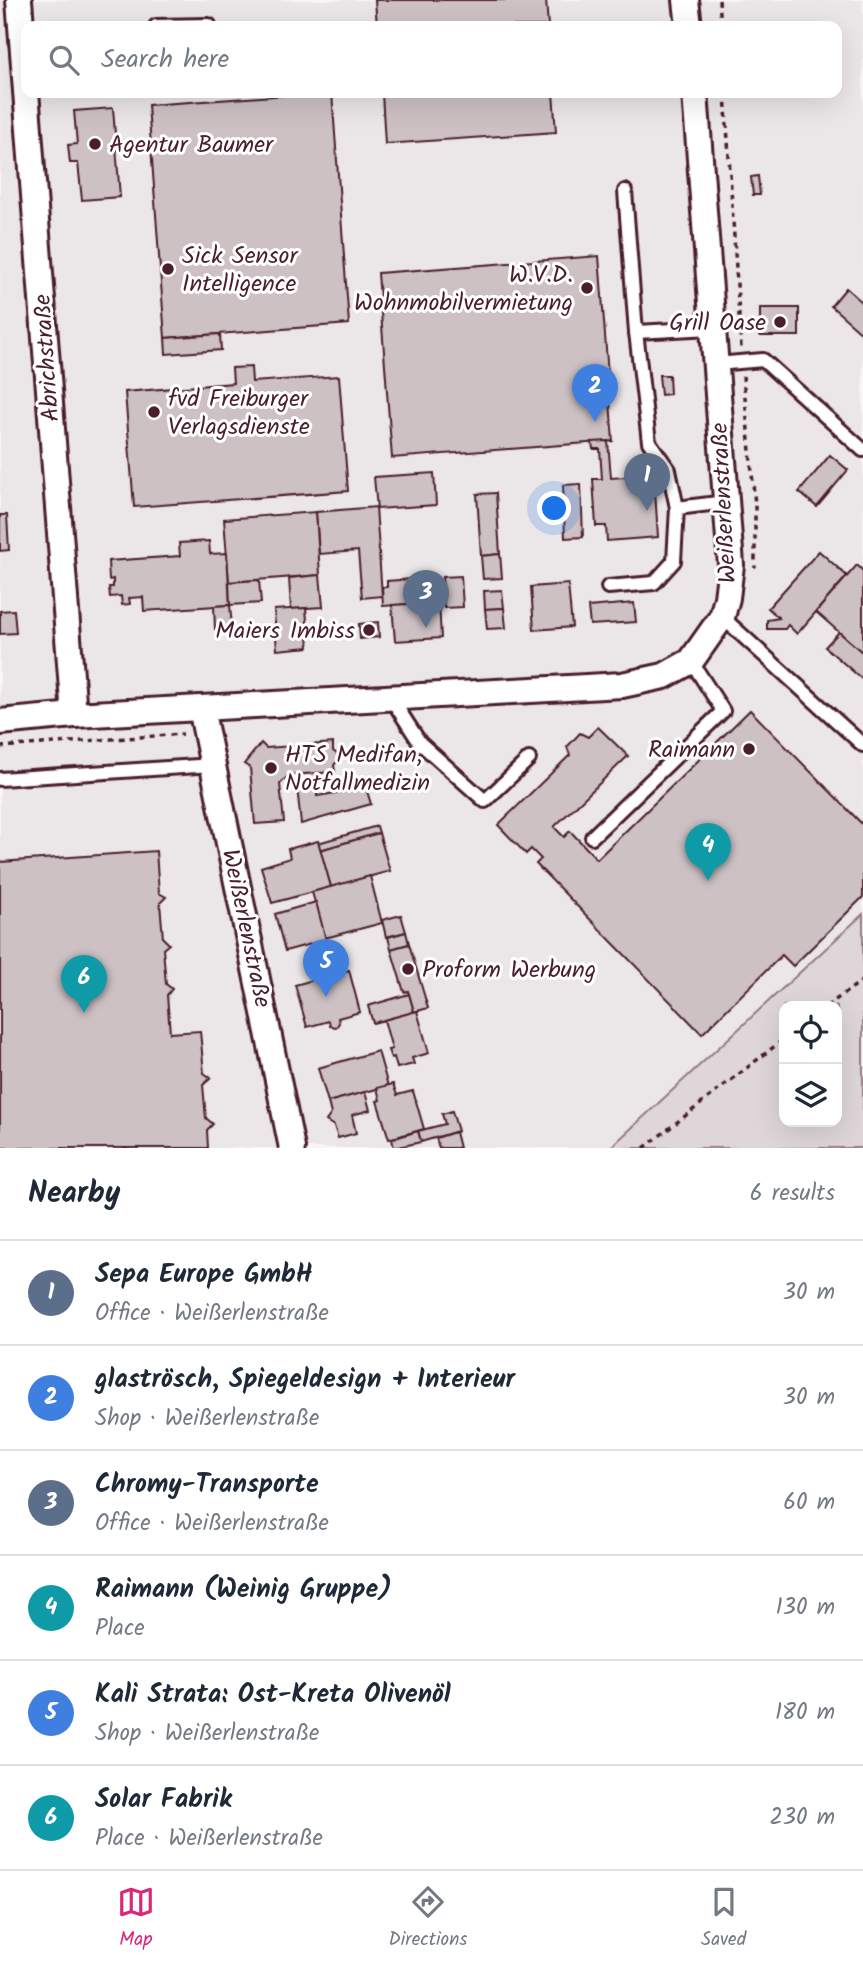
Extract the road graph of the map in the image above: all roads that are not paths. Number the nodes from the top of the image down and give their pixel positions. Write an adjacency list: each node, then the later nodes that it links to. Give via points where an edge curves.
1 (19, 0): 3 (street, Abrichstraße)
2 (686, 0): 4 (street)
3 (22, 21)
4 (688, 21)
5 (29, 98): 18 (street, Abrichstraße)
6 (695, 98): 8 (street, Weißerlenstraße)
7 (625, 191): 9 (lane)
8 (712, 328): 9 (lane); 10 (street, Weißerlenstraße)
9 (636, 332): 13 (lane, via 649,442 669,470)
10 (716, 365): 11 (lane, via 763,360); 12 (street, Weißerlenstraße)
11 (863, 450)
12 (726, 502): 13 (lane); 15 (street, Weißerlenstraße, via 731,565)
13 (677, 508): 14 (lane, via 674,561 654,583)
14 (608, 587)
15 (722, 617): 16 (street, Weißerlenstraße); 21 (lane)
16 (691, 662): 17 (street, via 664,676 622,685); 25 (lane, via 723,711)
17 (391, 698): 19 (street); 22 (lane, via 419,743 485,801)
18 (74, 715): 19 (street); 20 (street)
19 (204, 720): 23 (street, Weißerlenstraße)
20 (0, 722)
21 (863, 745)
22 (529, 760)
23 (213, 765): 24 (lane); 26 (street, Weißerlenstraße)
24 (0, 779)
25 (592, 837)
26 (292, 1148)

